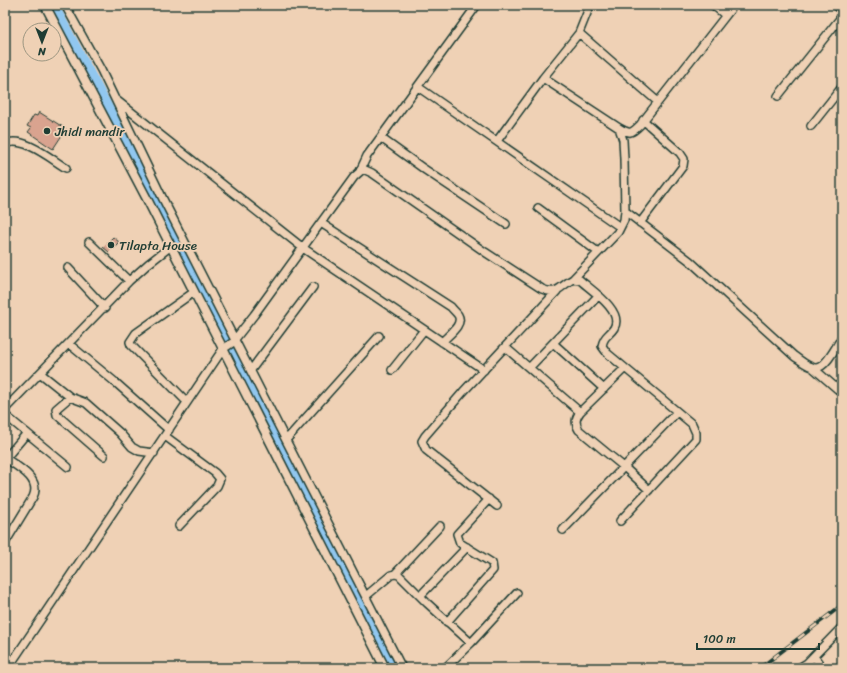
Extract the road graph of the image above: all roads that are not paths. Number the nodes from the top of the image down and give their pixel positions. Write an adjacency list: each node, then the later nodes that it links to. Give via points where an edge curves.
1 (45, 5): 33 (street)
2 (477, 5): 13 (street)
3 (588, 5): 11 (street)
4 (713, 5): 9 (street)
5 (734, 5): 9 (street)
6 (836, 5): 8 (street)
7 (68, 7): 16 (street)
8 (842, 10)
9 (725, 15): 17 (street)
10 (842, 16): 15 (street)
11 (579, 33): 12 (street); 17 (street)
12 (543, 78): 20 (street); 22 (street)
13 (418, 87): 21 (street); 22 (street)
14 (842, 87): 19 (street)
15 (778, 96)
16 (114, 98): 34 (street); 50 (street)
17 (658, 102): 18 (street)
18 (643, 120): 20 (street, via 632,132); 29 (street, via 684,159 683,166)
19 (811, 126)
20 (619, 128): 27 (street, via 624,152)
21 (381, 138): 25 (street); 30 (street)
22 (497, 141): 31 (street)
23 (5, 144): 24 (street, via 16,141 24,143)
24 (66, 168)
25 (360, 171): 28 (street); 40 (street, via 363,169 372,173 542,289 550,293)
26 (538, 208): 35 (street)
27 (625, 211): 29 (street); 31 (street)
28 (321, 223): 34 (street); 47 (street, via 451,307 460,321)
29 (640, 223): 53 (street, via 690,261 794,356)
30 (506, 224)
31 (620, 227): 35 (street)
32 (89, 242): 38 (street)
33 (171, 246): 38 (street); 41 (street)
34 (303, 248): 44 (street); 50 (street, via 254,315)
35 (598, 252): 37 (street)
36 (68, 268): 43 (street)
37 (573, 279): 40 (street); 42 (street, via 580,280)
38 (129, 281): 43 (street)
39 (313, 287): 56 (street)
40 (557, 291): 51 (street)
41 (194, 292): 50 (street); 63 (street, via 136,333 130,342)
42 (598, 296): 48 (street); 55 (street, via 614,312 617,319 614,328 603,339 602,346)
43 (105, 308): 49 (street)
44 (424, 330): 47 (street); 57 (street)
45 (379, 336): 70 (street)
46 (842, 337): 52 (street)
47 (442, 342): 58 (street)
48 (553, 343): 54 (street); 60 (street)
49 (69, 344): 59 (street); 68 (street, via 115,382)
50 (229, 344): 56 (street); 63 (street); 94 (street)
51 (505, 347): 54 (street); 58 (street)
52 (840, 347): 53 (street, via 824,364 818,368)
53 (811, 367): 61 (street)
54 (529, 368): 65 (street)
55 (625, 368): 60 (street); 66 (street)
56 (251, 370): 70 (street)
57 (392, 370)
58 (484, 370): 77 (street, via 422,441 426,450)
59 (40, 373): 62 (street); 64 (street)
60 (604, 389): 65 (street)
61 (842, 393)
62 (70, 396): 71 (street, via 86,403 132,447); 72 (street, via 56,409 57,415)
63 (187, 402): 68 (street)
64 (5, 409)
65 (580, 412): 75 (street, via 576,418 579,430)
66 (677, 412): 75 (street); 76 (street, via 692,424 696,439)
67 (5, 415): 69 (street)
68 (167, 433): 71 (street); 80 (street, via 220,479 217,486)
69 (27, 434): 73 (street); 74 (street)
70 (286, 440): 87 (street)
71 (154, 453): 93 (street)
72 (104, 456)
73 (5, 458): 83 (street, via 28,474 36,486 36,492)
74 (68, 467)
75 (624, 467): 76 (street); 82 (street)
76 (649, 490): 79 (street)
77 (489, 499): 78 (street); 84 (street, via 457,534 460,543)
78 (497, 506)
79 (620, 521)
80 (179, 526)
81 (440, 526): 85 (street)
82 (563, 530)
83 (5, 543)
84 (467, 547): 88 (street); 89 (street, via 492,563 493,570)
85 (395, 574): 87 (street); 88 (street)
86 (517, 593): 91 (street)
87 (366, 596): 95 (street)
88 (420, 596): 89 (street)
89 (447, 622): 91 (street)
90 (842, 627): 92 (street)
91 (471, 643): 96 (street)
92 (814, 656): 97 (street); 98 (street)
93 (8, 668)
94 (385, 668)
95 (402, 668)
96 (445, 668)
97 (800, 668)
98 (822, 668)

